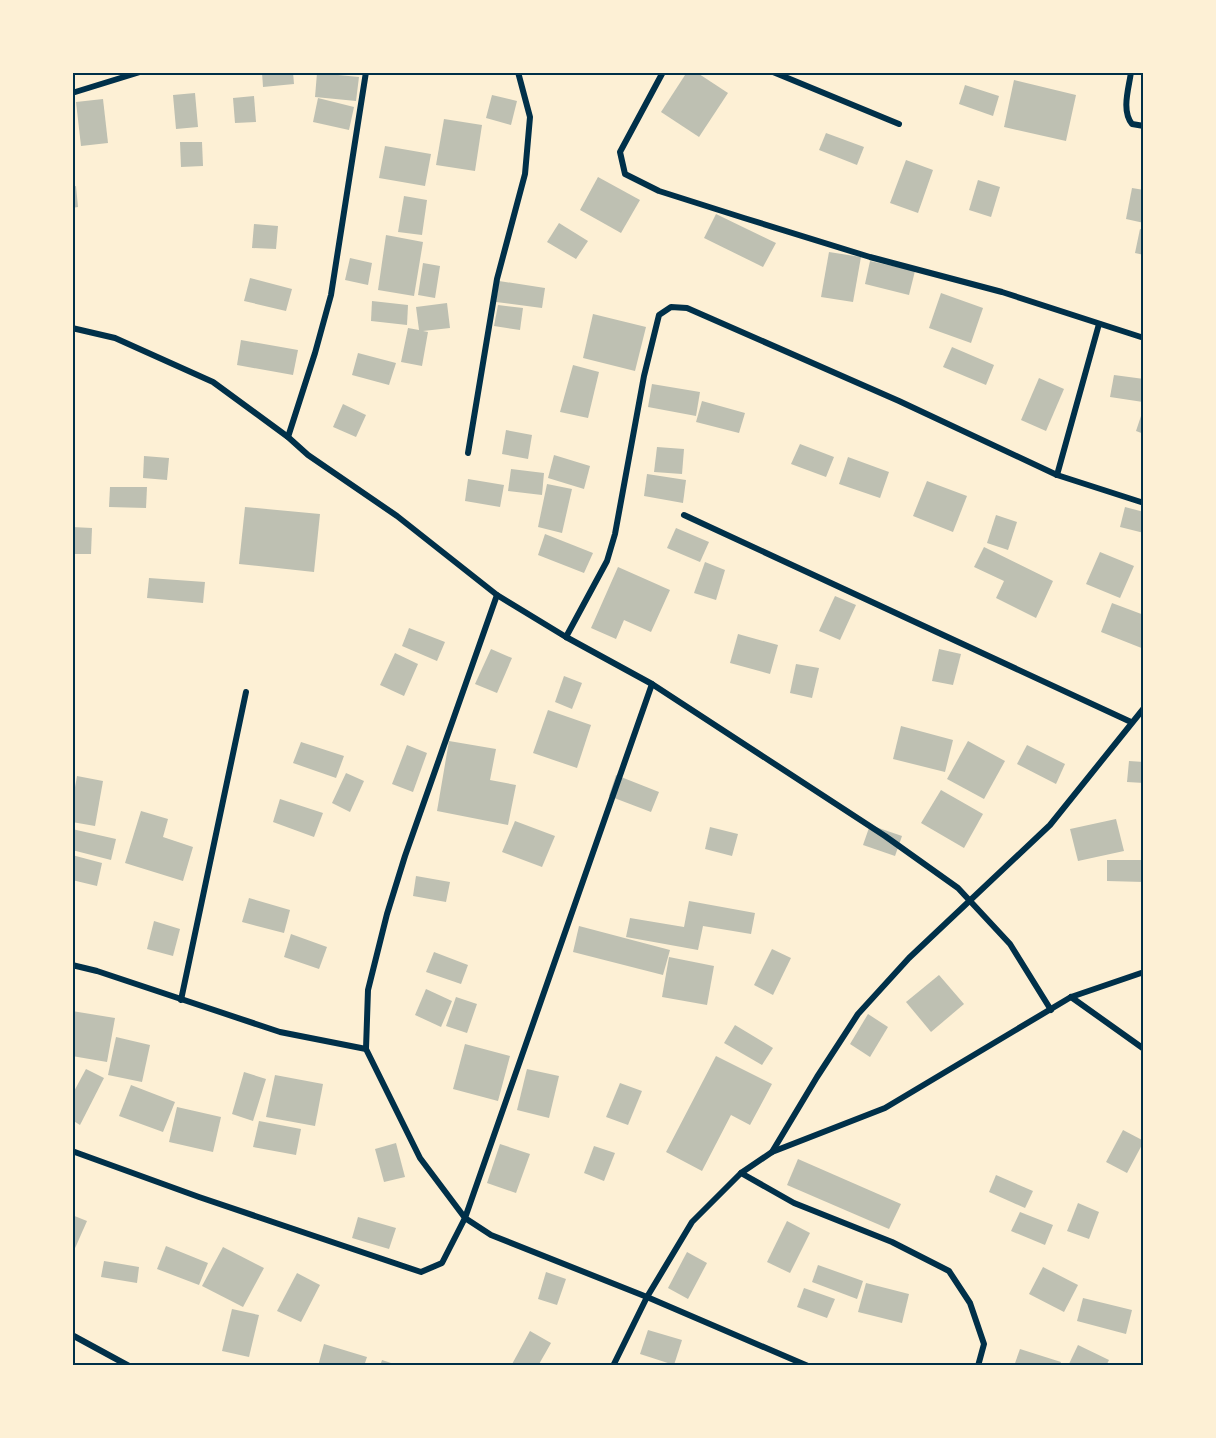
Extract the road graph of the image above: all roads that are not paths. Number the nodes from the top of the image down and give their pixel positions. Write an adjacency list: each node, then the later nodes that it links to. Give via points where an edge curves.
1 (140, 72): 7 (street)
2 (366, 72): 13 (street, via 331,295)
3 (518, 72): 14 (street, via 530,117 525,174 497,279)
4 (663, 72): 10 (street, via 620,152 625,174 659,191 744,218)
5 (773, 72): 8 (street)
6 (1131, 72): 9 (street, via 1127,118 1132,124)
7 (72, 93)
8 (899, 124)
9 (1144, 126)
10 (1099, 324): 12 (street); 15 (street)
11 (72, 328): 13 (street, via 114,338 213,382)
12 (1144, 338)
13 (288, 437): 18 (street, via 397,516)
14 (468, 453)
15 (1057, 475): 16 (street); 19 (street, via 720,322 687,308 671,307 658,315 607,561)
16 (1144, 503)
17 (684, 515): 23 (street)
18 (496, 595): 19 (street); 30 (street, via 387,914 368,990)
19 (566, 637): 20 (street)
20 (652, 684): 24 (street, via 885,836 958,888); 35 (street)
21 (246, 693): 28 (street)
22 (1144, 708): 23 (street)
23 (1131, 722): 24 (street, via 1050,825)
24 (970, 901): 29 (street, via 1010,944); 33 (street, via 909,958 858,1014)
25 (72, 965): 28 (street)
26 (1144, 972): 27 (street)
27 (1071, 997): 29 (street); 31 (street)
28 (180, 1000): 30 (street, via 280,1032)
29 (1051, 1010): 33 (street, via 885,1108)
30 (366, 1049): 35 (street, via 420,1158)
31 (1144, 1049)
32 (72, 1151): 35 (street, via 421,1272 442,1263)
33 (772, 1152): 34 (street)
34 (741, 1173): 36 (street, via 692,1222); 41 (street, via 794,1203 892,1242 950,1271 970,1303 984,1344)
35 (465, 1218): 36 (street, via 491,1235)
36 (647, 1297): 39 (street); 40 (street)
37 (72, 1335): 38 (street)
38 (129, 1366)
39 (613, 1366)
40 (808, 1366)
41 (978, 1366)

